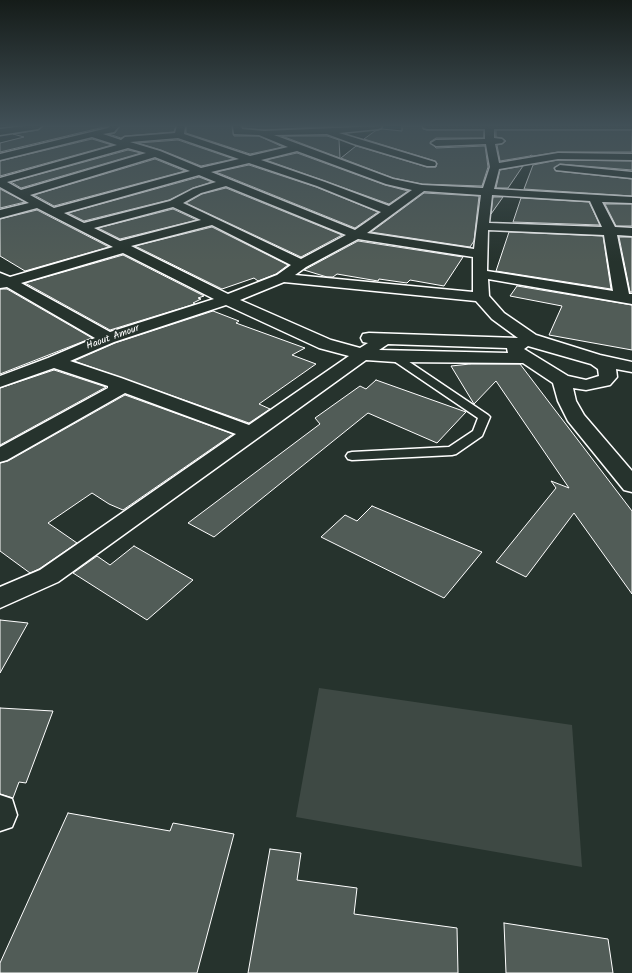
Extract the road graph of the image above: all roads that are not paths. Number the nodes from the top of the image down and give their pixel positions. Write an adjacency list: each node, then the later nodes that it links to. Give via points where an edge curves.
1 (36, 171): 10 (street)
2 (94, 171): 16 (street)
3 (286, 171): 13 (street)
4 (493, 171): 15 (street)
5 (591, 171): 9 (street)
6 (201, 172): 11 (street); 22 (street)
7 (361, 172): 12 (street); 13 (street)
8 (410, 175): 12 (street)
9 (632, 175)
10 (0, 182): 16 (street)
11 (227, 182): 19 (street, via 193,193); 29 (street)
12 (390, 182): 14 (street)
13 (321, 184): 21 (street)
14 (422, 188): 15 (street); 21 (street)
15 (488, 188): 17 (street); 25 (street)
16 (20, 194): 20 (street)
17 (594, 198): 18 (street); 27 (street)
18 (632, 200)
19 (174, 203): 24 (street); 26 (street)
20 (40, 204): 22 (street); 23 (street)
21 (390, 211): 29 (street)
22 (53, 212): 26 (street)
23 (0, 214)
24 (213, 221): 30 (street); 32 (street)
25 (482, 226): 27 (street); 31 (street)
26 (83, 227): 30 (street)
27 (610, 231): 28 (street); 38 (street)
28 (632, 232)
29 (356, 235): 31 (street); 32 (street)
30 (122, 246): 35 (street); 37 (street)
31 (481, 254): 33 (street)
32 (301, 264): 34 (street)
33 (481, 274): 36 (street); 38 (street)
34 (282, 278): 36 (street); 37 (street, Haout Amour)
35 (2, 281): 40 (street)
36 (482, 297): 42 (street, via 498,316)
37 (228, 299): 39 (street); 40 (street, Haout Amour)
38 (627, 299)
39 (303, 334): 41 (street); 43 (street)
40 (108, 338): 46 (street, Haout Amour)
41 (384, 339): 42 (street); 43 (street)
42 (530, 345): 44 (street); 45 (street); 50 (street)
43 (361, 354): 44 (street); 53 (street)
44 (396, 357): 55 (lane, via 484,417 478,433 452,451)
45 (597, 360): 47 (street); 48 (street, via 605,366)
46 (54, 362): 51 (street, Haout Amour); 52 (street)
47 (632, 367)
48 (608, 377): 49 (street); 50 (street, via 604,381 586,385)
49 (632, 377)
50 (562, 380): 56 (street, via 567,401 575,417)
51 (0, 382)
52 (117, 384): 53 (street); 54 (street, via 118,390)
53 (251, 432): 57 (street, via 49,576)
54 (0, 456)
55 (352, 456)
56 (632, 485)
57 (5, 591)
58 (0, 811): 59 (street)
59 (0, 815)

